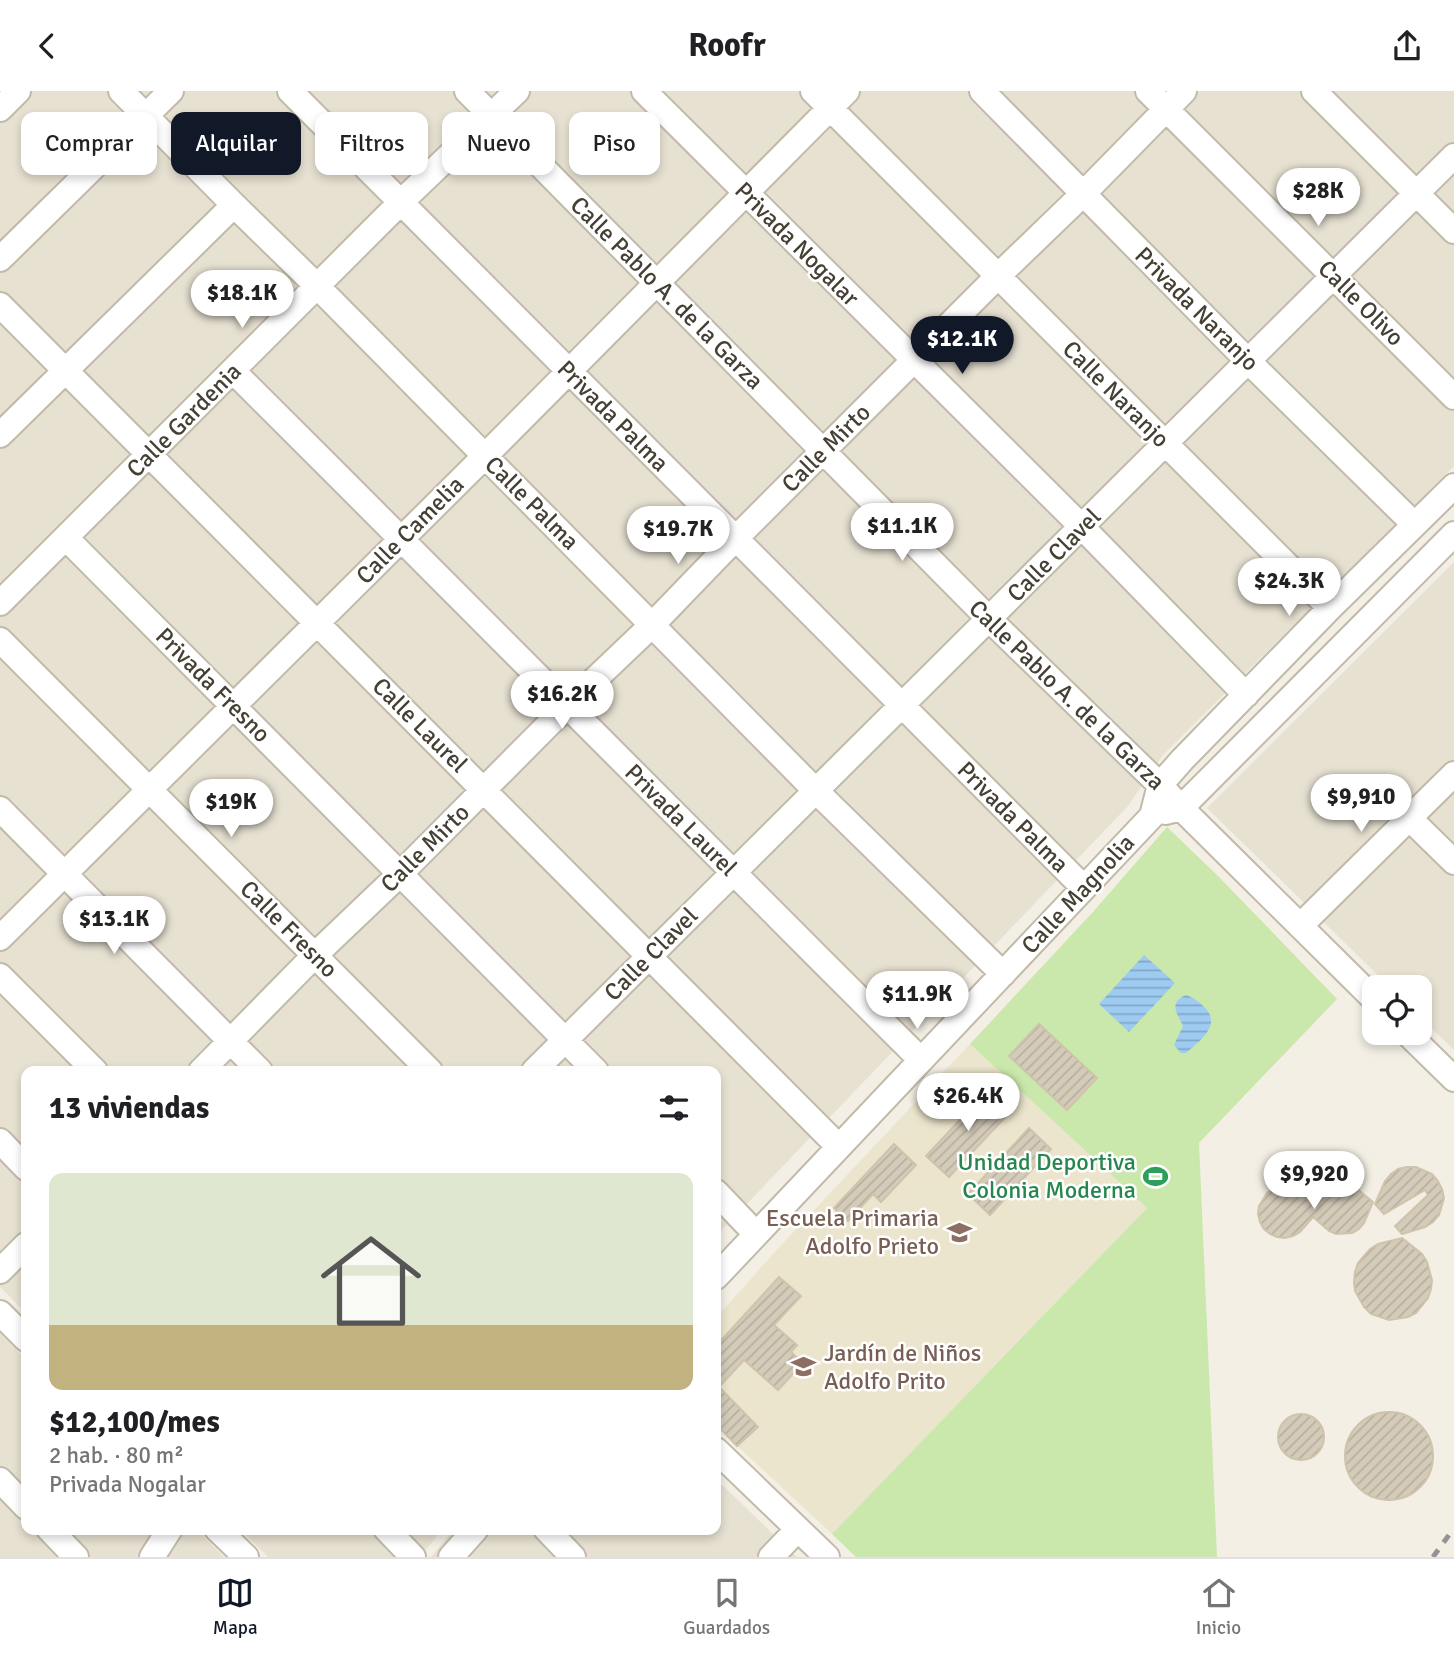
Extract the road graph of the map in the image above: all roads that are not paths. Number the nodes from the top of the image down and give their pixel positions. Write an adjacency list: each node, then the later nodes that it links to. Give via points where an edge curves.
1 (18, 91): 13 (street)
2 (121, 91): 15 (street, Calle Palma)
3 (171, 91): 16 (street)
4 (290, 91): 27 (street, Privada Palma)
5 (467, 91): 17 (street, Calle Pablo A. de la Garza)
6 (517, 91): 18 (street, Calle Gardenia)
7 (644, 91): 24 (street, Privada Nogalar)
8 (982, 91): 25 (street, Privada Naranjo)
9 (1148, 91): 14 (street, Calle Olivo)
10 (1184, 91): 14 (street, Calle Mirto)
11 (1314, 91): 26 (street)
12 (830, 97): 24 (street, Calle Camelia); 31 (street, Calle Naranjo)
13 (0, 109)
14 (1166, 109): 25 (street, Calle Mirto); 32 (street, Calle Olivo)
15 (142, 112)
16 (150, 112)
17 (488, 112)
18 (496, 112)
19 (157, 127): 28 (street, Calle Palma)
20 (1454, 156): 26 (street, Calle Clavel)
21 (442, 163): 27 (street, Calle Gardenia)
22 (86, 175): 30 (street)
23 (551, 175): 33 (street, Calle Pablo A. de la Garza)
24 (747, 193): 33 (street, Calle Camelia); 36 (street, Privada Nogalar)
25 (1084, 193): 31 (street, Calle Mirto); 37 (street, Privada Naranjo)
26 (1417, 194): 29 (street); 32 (street, Calle Clavel)
27 (402, 201): 34 (street, Calle Gardenia); 40 (street, Privada Palma)
28 (234, 205): 34 (street, Calle Palma); 38 (street)
29 (1454, 231)
30 (0, 259)
31 (998, 276): 36 (street, Calle Mirto); 43 (street, Calle Naranjo)
32 (1334, 276): 37 (street, Calle Clavel); 41 (street, Calle Olivo)
33 (658, 283): 40 (street, Calle Camelia); 44 (street, Calle Pablo A. de la Garza)
34 (317, 286): 39 (street, Calle Gardenia); 46 (street, Calle Palma)
35 (0, 305): 38 (street, Calle Laurel)
36 (914, 360): 44 (street, Calle Mirto); 49 (street, Privada Nogalar)
37 (1250, 362): 43 (street, Calle Clavel); 48 (street, Privada Naranjo)
38 (65, 370): 42 (street); 45 (street, Calle Laurel)
39 (233, 371): 45 (street, Calle Gardenia); 52 (street, Privada Laurel)
40 (569, 372): 46 (street, Calle Camelia); 53 (street, Privada Palma)
41 (1454, 397)
42 (0, 435)
43 (1166, 443): 49 (street, Calle Clavel); 55 (street, Calle Naranjo)
44 (823, 452): 53 (street, Calle Mirto); 56 (street, Calle Pablo A. de la Garza)
45 (150, 454): 51 (street, Calle Gardenia); 57 (street, Calle Laurel)
46 (485, 456): 52 (street, Calle Camelia); 58 (street, Calle Palma)
47 (1454, 485): 48 (street, Calle Magnolia)
48 (1415, 524): 55 (street, Calle Magnolia)
49 (1082, 527): 56 (street, Calle Clavel); 60 (street, Privada Nogalar)
50 (1454, 534): 69 (street, Calle Magnolia)
51 (66, 538): 54 (street, Calle Gardenia); 61 (street, Privada Fresno)
52 (402, 539): 57 (street, Calle Camelia); 62 (street, Privada Laurel)
53 (735, 539): 58 (street, Calle Mirto); 63 (street, Privada Palma)
54 (0, 603)
55 (1330, 608): 60 (street, Calle Magnolia)
56 (990, 620): 63 (street, Calle Clavel); 65 (street, Calle Pablo A. de la Garza)
57 (317, 622): 61 (street, Calle Camelia); 67 (street, Calle Laurel)
58 (652, 625): 62 (street, Calle Mirto); 68 (street, Calle Palma)
59 (0, 640): 66 (street, Calle Fresno)
60 (1246, 695): 65 (street, Calle Magnolia)
61 (232, 705): 66 (street, Calle Camelia); 74 (street, Privada Fresno)
62 (568, 705): 67 (street, Calle Mirto); 75 (street, Privada Laurel)
63 (901, 706): 68 (street, Calle Clavel); 77 (street, Privada Palma)
64 (1454, 774): 72 (street)
65 (1160, 785): 69 (street, Calle Pablo A. de la Garza); 71 (street, Calle Magnolia)
66 (148, 789): 76 (street, Calle Camelia); 80 (street, Calle Fresno)
67 (484, 789): 74 (street, Calle Mirto); 81 (street, Calle Laurel)
68 (816, 790): 75 (street, Calle Clavel); 82 (street, Calle Palma)
69 (1181, 808): 71 (street, Calle Magnolia); 78 (street, Calle Pablo A. de la Garza)
70 (0, 809): 76 (street)
71 (1152, 816): 77 (street, Calle Magnolia)
72 (1409, 818): 73 (street); 78 (street)
73 (1454, 862)
74 (401, 873): 80 (street, Calle Mirto); 85 (street, Privada Fresno)
75 (733, 873): 81 (street, Calle Clavel); 88 (street, Privada Laurel)
76 (64, 874): 79 (street, Calle Camelia); 86 (street)
77 (1084, 888): 82 (street, Calle Magnolia)
78 (1300, 926): 84 (street, Calle Pablo A. de la Garza)
79 (0, 938)
80 (315, 955): 86 (street, Calle Mirto); 92 (street, Calle Fresno)
81 (648, 957): 85 (street, Calle Clavel); 97 (street, Calle Laurel)
82 (1003, 974): 88 (street, Calle Magnolia)
83 (0, 976): 89 (street)
84 (1362, 987)
85 (566, 1040): 93 (street, Calle Clavel); 94 (street, Privada Fresno)
86 (231, 1042): 90 (street, Calle Mirto); 91 (street)
87 (1419, 1045): 95 (street)
88 (921, 1060): 97 (street, Calle Magnolia)
89 (90, 1066)
90 (206, 1066)
91 (255, 1066)
92 (425, 1066)
93 (539, 1066)
94 (591, 1066)
95 (1454, 1079)
96 (0, 1141): 98 (street)
97 (839, 1147): 100 (street, Calle Magnolia)
98 (21, 1163)
99 (721, 1197): 100 (street)
100 (757, 1234): 103 (street, Calle Magnolia)
101 (21, 1250): 102 (street)
102 (0, 1271)
103 (721, 1271)
104 (0, 1313): 105 (street)
105 (21, 1334)
106 (721, 1455): 109 (street)
107 (0, 1480): 108 (street)
108 (21, 1502)
109 (798, 1529): 122 (street); 123 (street)
110 (55, 1535): 116 (street)
111 (166, 1535): 117 (street)
112 (223, 1535): 118 (street)
113 (392, 1535): 119 (street)
114 (471, 1535): 120 (street)
115 (552, 1535): 121 (street)
116 (76, 1557)
117 (152, 1557)
118 (246, 1557)
119 (413, 1557)
120 (451, 1557)
121 (573, 1557)
122 (771, 1557)
123 (827, 1557)

